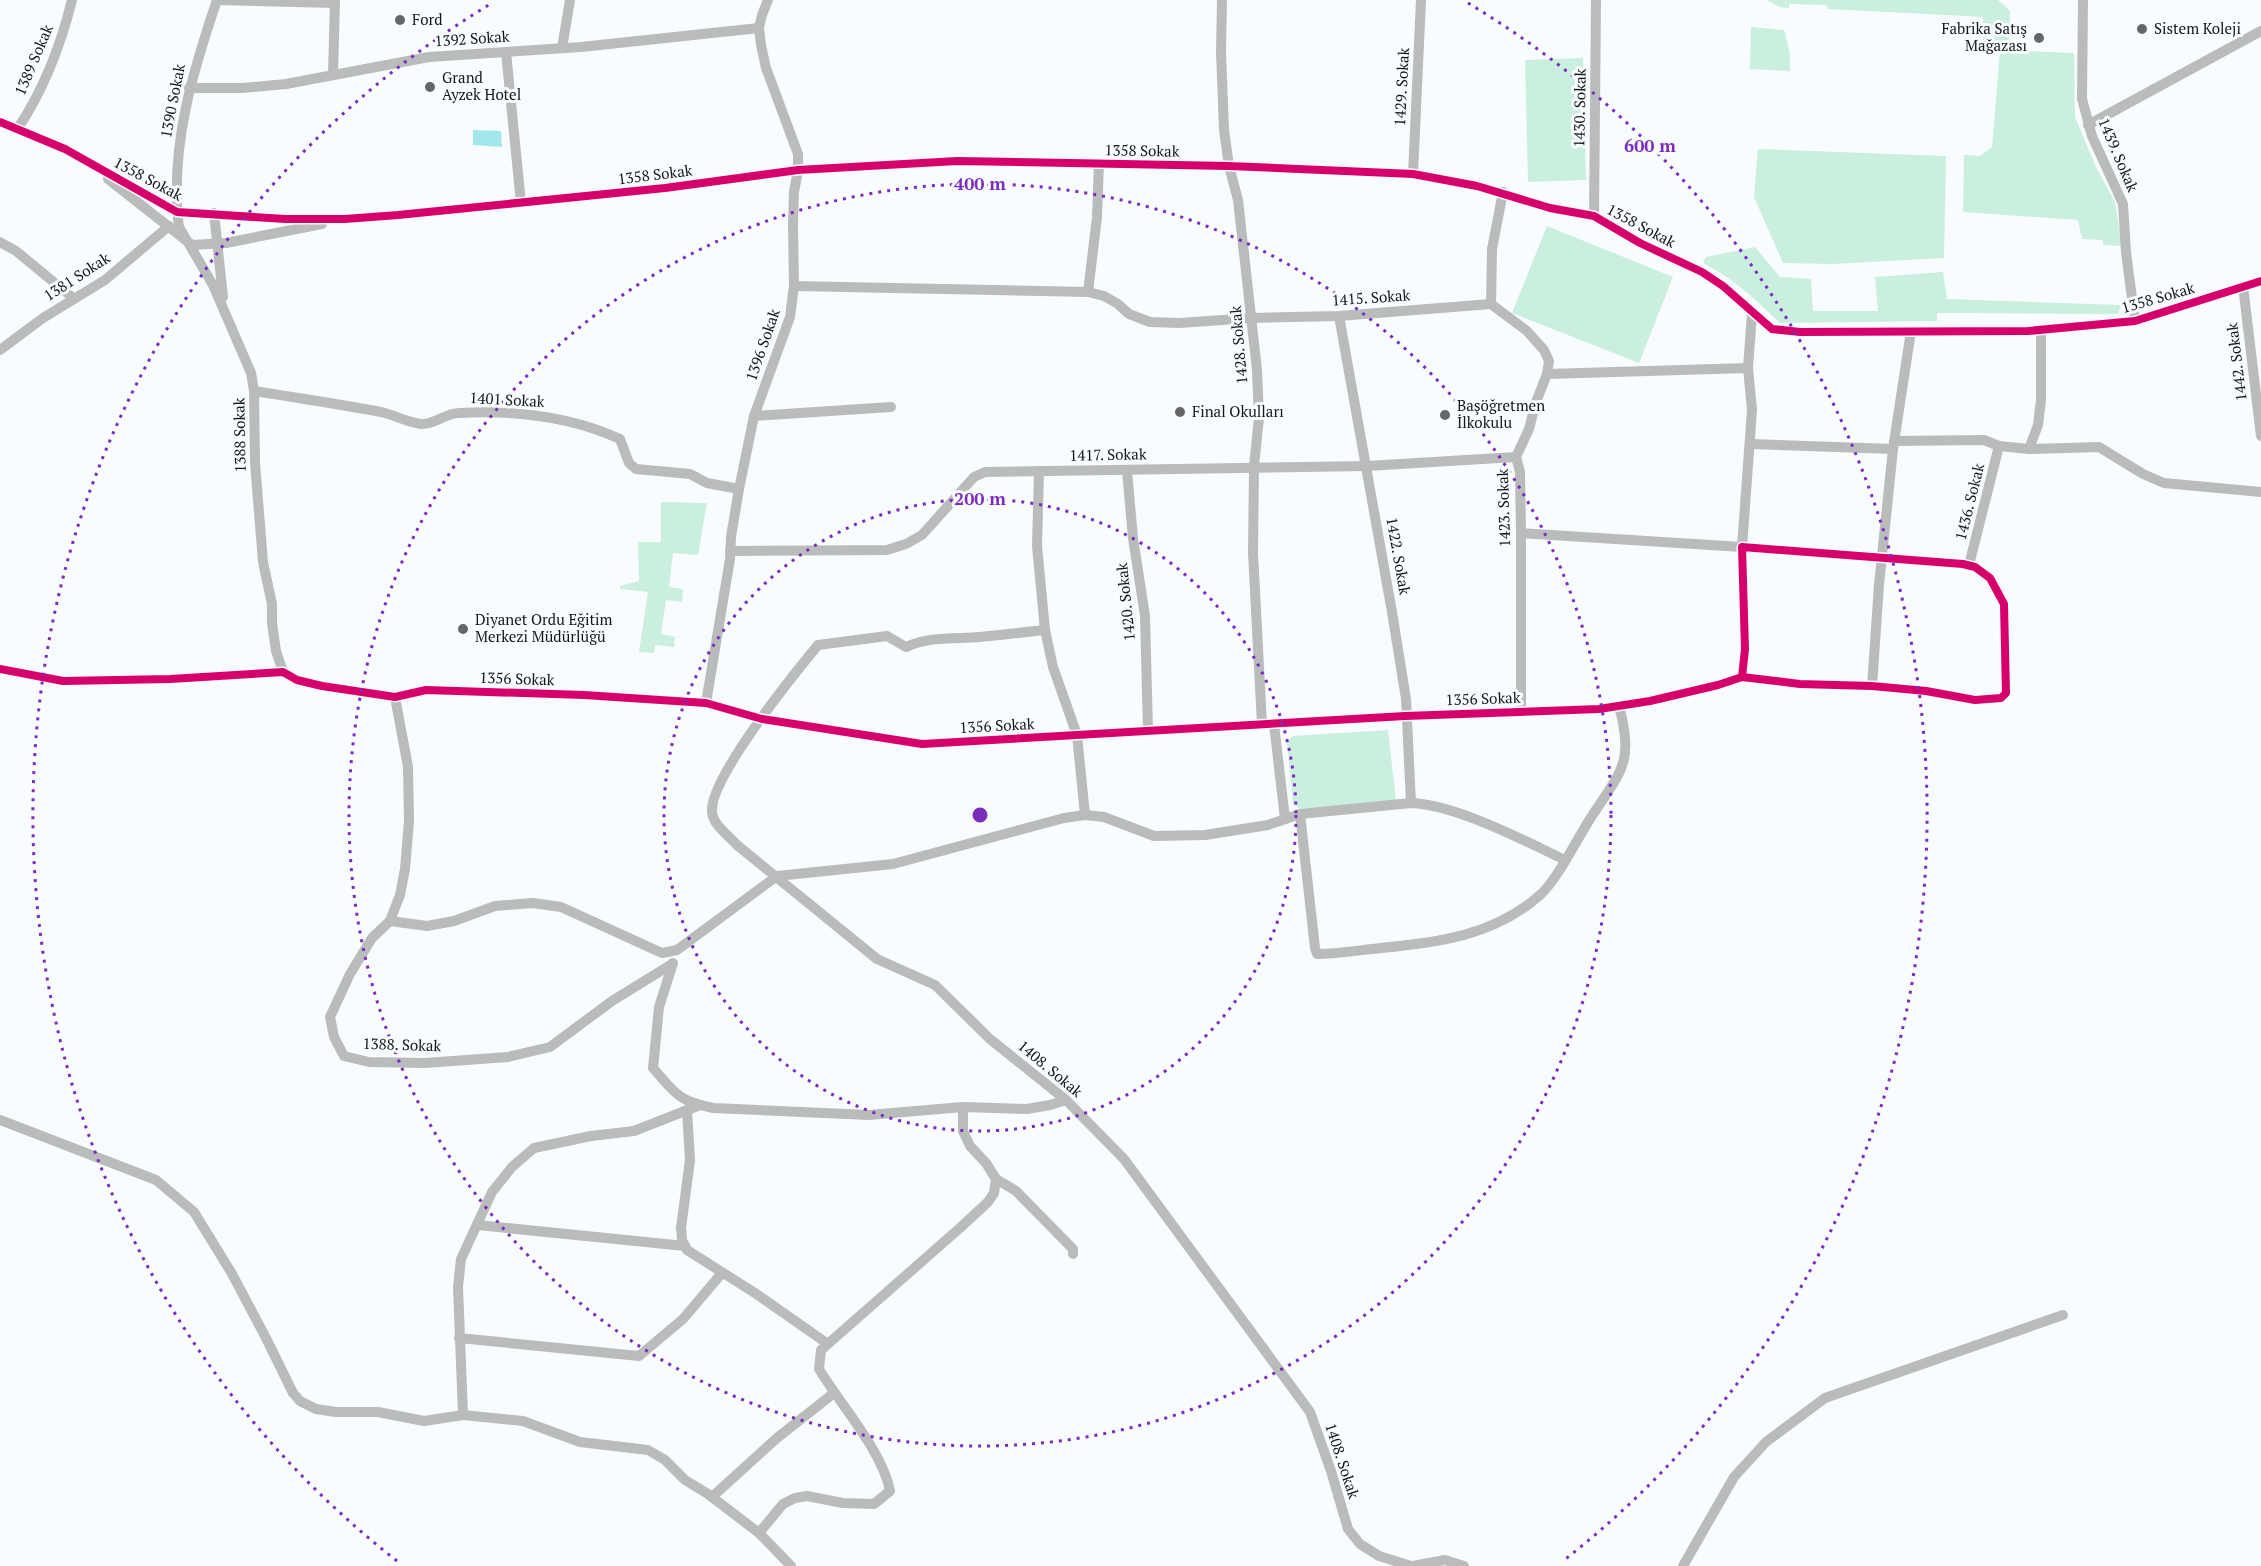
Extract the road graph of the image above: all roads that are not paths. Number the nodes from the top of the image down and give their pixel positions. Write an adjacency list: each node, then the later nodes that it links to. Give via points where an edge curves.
1 (72, 0): 18 (street, 1389 Sokak, via 48,68)
2 (217, 0): 9 (street); 15 (street, 1390 Sokak)
3 (570, 0): 12 (street)
4 (768, 0): 10 (street, 1396 Sokak)
5 (1222, 0): 21 (street, 1428. Sokak, via 1223,108)
6 (1421, 0): 23 (street, 1429. Sokak)
7 (1596, 0): 28 (street, 1430. Sokak)
8 (2083, 0): 17 (street, 1439. Sokak, via 2080,79)
9 (335, 1): 14 (street)
10 (759, 28): 12 (street, 1392 Sokak); 22 (street, 1396 Sokak, via 766,68 798,154)
11 (2261, 31): 17 (street)
12 (562, 48): 13 (street, 1392 Sokak)
13 (506, 52): 14 (street, 1392 Sokak, via 429,57); 25 (street)
14 (333, 74): 15 (street, 1392 Sokak, via 286,84)
15 (189, 88): 26 (street, 1390 Sokak, via 178,159)
16 (0, 122): 18 (street, 1358 Sokak)
17 (2088, 125): 44 (street, 1439. Sokak, via 2123,204)
18 (18, 128): 19 (street, 1358 Sokak)
19 (84, 161): 26 (street, 1358 Sokak); 30 (street)
20 (1100, 163): 21 (street, 1358 Sokak); 22 (street, 1358 Sokak, via 957,161); 37 (street)
21 (1229, 166): 23 (street, 1358 Sokak); 43 (street, 1428. Sokak, via 1238,200)
22 (798, 170): 25 (street, 1358 Sokak); 35 (street, 1396 Sokak, via 794,192)
23 (1413, 174): 24 (street, 1358 Sokak)
24 (1503, 192): 28 (street, 1358 Sokak, via 1550,208); 39 (street, via 1492,249)
25 (521, 203): 29 (street, 1358 Sokak)
26 (177, 212): 27 (street, 1358 Sokak); 33 (street, 1388 Sokak, via 179,227)
27 (214, 213): 29 (street, 1358 Sokak); 32 (street)
28 (1594, 216): 41 (street, 1358 Sokak, via 1702,272)
29 (345, 219): 32 (street)
30 (169, 226): 33 (street); 38 (street, 1381 Sokak, via 105,280)
31 (0, 242): 38 (street)
32 (217, 244): 33 (street); 40 (street)
33 (192, 245): 40 (street, 1388 Sokak)
34 (2261, 281): 36 (street, 1358 Sokak)
35 (794, 286): 37 (street, 1415. Sokak); 52 (street, 1396 Sokak, via 785,334)
36 (2244, 286): 44 (street, 1358 Sokak); 53 (street, 1442. Sokak)
37 (1088, 292): 43 (street, 1415. Sokak, via 1104,296 1129,314 1150,322)
38 (72, 298): 47 (street, 1381 Sokak)
39 (1491, 304): 42 (street, 1415. Sokak); 49 (street, via 1527,331 1544,350 1549,361)
40 (225, 312): 50 (street, 1388 Sokak, via 251,373)
41 (1752, 312): 46 (street, 1358 Sokak, via 1772,329 1784,331); 48 (street)
42 (1339, 315): 43 (street, 1415. Sokak); 59 (street, 1422. Sokak)
43 (1252, 318): 60 (street, 1428. Sokak, via 1258,418)
44 (2135, 321): 45 (street, 1358 Sokak)
45 (2041, 330): 46 (street, 1358 Sokak); 57 (street, via 2041,400 2038,425)
46 (1911, 331): 55 (street)
47 (0, 350)
48 (1748, 368): 49 (street); 54 (street)
49 (1547, 374): 58 (street, 1423. Sokak)
50 (254, 391): 63 (street, 1401 Sokak, via 394,415 417,423 431,424 455,413 480,412 568,420 620,439 629,463 636,469 690,474 707,483); 72 (street, 1388 Sokak, via 263,562 276,651)
51 (891, 407): 52 (street)
52 (754, 416): 63 (street, 1396 Sokak)
53 (2261, 436)
54 (1750, 444): 55 (street, 1436. Sokak); 66 (street)
55 (1894, 445): 56 (street, 1436. Sokak, via 1984,440); 68 (street)
56 (1999, 446): 57 (street, 1436. Sokak); 69 (street, 1436. Sokak)
57 (2029, 449): 64 (street, 1436. Sokak, via 2099,447 2164,483)
58 (1516, 457): 59 (street, 1417. Sokak); 65 (street, 1423. Sokak, via 1520,472)
59 (1367, 465): 60 (street, 1417. Sokak); 79 (street, 1422. Sokak, via 1406,699)
60 (1254, 466): 62 (street, 1417. Sokak); 81 (street, 1428. Sokak, via 1252,553)
61 (1039, 471): 62 (street, 1417. Sokak); 67 (street, 1417. Sokak, via 986,472 974,477 922,535 887,550); 70 (street, via 1037,546)
62 (1127, 471): 82 (street, 1420. Sokak, via 1145,616)
63 (739, 489): 67 (street, 1396 Sokak)
64 (2261, 492)
65 (1521, 533): 66 (street); 78 (street, 1423. Sokak)
66 (1742, 547): 68 (street); 73 (street)
67 (730, 551): 76 (street, 1396 Sokak)
68 (1882, 556): 69 (street); 74 (street)
69 (1969, 565): 74 (street, 1356 Sokak, via 1990,578 2004,604 2006,693 2001,698 1975,700)
70 (1045, 630): 80 (street, 1408. Sokak, via 941,639 906,647 887,636 818,645); 83 (street, via 1053,667)
71 (0, 669): 72 (street, 1356 Sokak, via 63,681)
72 (283, 672): 75 (street, 1356 Sokak, via 322,686)
73 (1742, 677): 74 (street, 1356 Sokak); 77 (street, 1356 Sokak)
74 (1872, 686)
75 (395, 697): 76 (street, 1356 Sokak, via 426,690); 90 (street, 1388. Sokak, via 408,767 409,821 405,869)
76 (706, 703): 80 (street, 1356 Sokak)
77 (1619, 706): 78 (street, 1356 Sokak); 88 (street, via 1627,746 1623,767)
78 (1521, 711): 79 (street, 1356 Sokak)
79 (1405, 716): 81 (street, 1356 Sokak); 84 (street, 1422. Sokak)
80 (762, 719): 83 (street, 1356 Sokak, via 922,744); 89 (street, 1408. Sokak, via 726,771 712,812 737,845)
81 (1268, 724): 82 (street, 1356 Sokak); 87 (street, 1428. Sokak)
82 (1148, 731): 83 (street, 1356 Sokak)
83 (1077, 735): 86 (street)
84 (1411, 803): 85 (street); 88 (street, via 1447,810)
85 (1300, 814): 87 (street); 88 (street, via 1317,954 1462,937 1505,918 1541,895)
86 (1085, 815): 87 (street, via 1104,817 1154,836 1205,835); 89 (street, via 893,864)
87 (1285, 819)
88 (1565, 860)
89 (777, 876): 91 (street); 93 (street, 1408. Sokak, via 877,959 935,985 990,1039)
90 (390, 921): 91 (street, via 427,926 495,906 533,903 561,907 662,953); 92 (street, 1388. Sokak, via 372,938 330,1017 344,1056 369,1062 425,1062 508,1057 550,1047 612,1001)
91 (677, 950): 92 (street)
92 (672, 964): 94 (street, via 659,1007 653,1068 677,1096)
93 (1066, 1100): 95 (street, via 1027,1109); 111 (street, 1408. Sokak, via 1124,1159 1310,1412 1347,1529 1360,1544 1379,1556)
94 (700, 1105): 95 (street, via 869,1115); 96 (street)
95 (963, 1107): 98 (street, via 963,1131)
96 (687, 1110): 99 (street, via 634,1131 534,1148 492,1192); 100 (street, via 690,1160 681,1228)
97 (0, 1120): 107 (street, via 156,1180 194,1212 300,1401 326,1411 378,1412 424,1421)
98 (996, 1179): 101 (street, via 1016,1191 1073,1249); 105 (street, via 988,1202)
99 (477, 1225): 100 (street); 104 (street, via 461,1259)
100 (684, 1246): 102 (street)
101 (1073, 1254)
102 (722, 1273): 104 (street, via 683,1319 639,1356); 105 (street)
103 (2063, 1315): 113 (street, via 1825,1398 1766,1442 1734,1477)
104 (459, 1338): 107 (street)
105 (828, 1344): 106 (street, via 821,1350 819,1369)
106 (834, 1393): 108 (street); 109 (street, via 869,1444 890,1491 874,1504 795,1498 783,1504)
107 (463, 1415): 108 (street, via 523,1421 580,1442 648,1450)
108 (712, 1497): 109 (street)
109 (759, 1533): 110 (street)
110 (791, 1566)
111 (1412, 1566): 112 (street, via 1445,1560)
112 (1464, 1566)
113 (1683, 1566)

